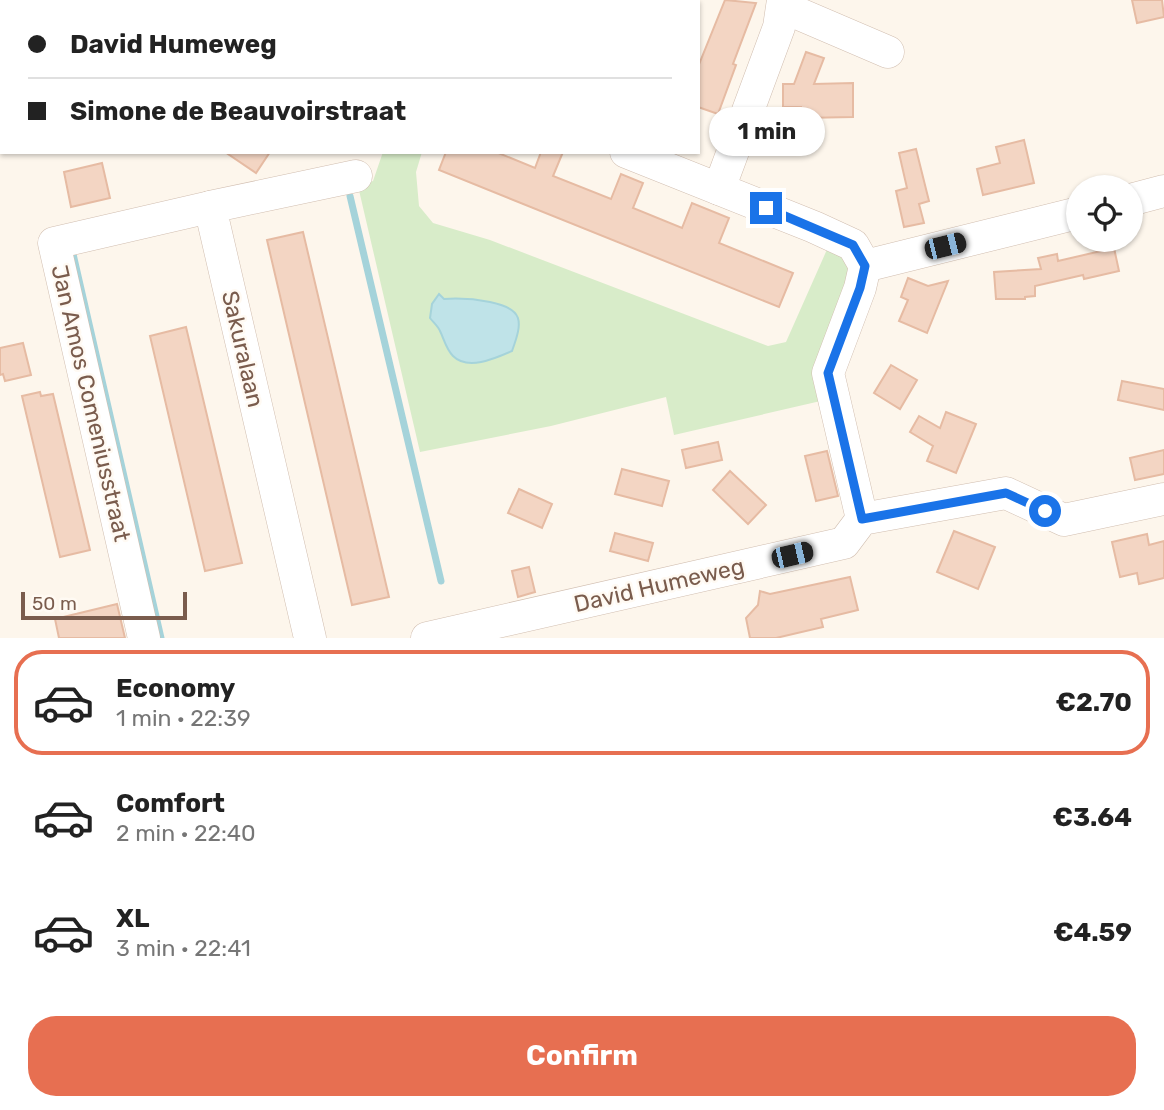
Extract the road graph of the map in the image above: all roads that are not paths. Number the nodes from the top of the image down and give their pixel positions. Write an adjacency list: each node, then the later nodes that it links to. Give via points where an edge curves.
1 (783, 4): 2 (street); 5 (street, via 779,27)
2 (888, 52)
3 (631, 154): 5 (street)
4 (356, 176): 8 (street)
5 (719, 189): 10 (street, via 853,245)
6 (1164, 191): 7 (street)
7 (1143, 197)
8 (210, 206): 13 (street, Jan Amos Comeniusstraat, via 54,243); 14 (street, Sakuralaan)
9 (1066, 216): 10 (street)
10 (865, 266): 12 (street, via 828,373)
11 (1164, 499): 12 (street, via 1064,520 1006,493)
12 (862, 519): 15 (street, David Humeweg, via 845,543)
13 (144, 638)
14 (310, 638)
15 (427, 638)

